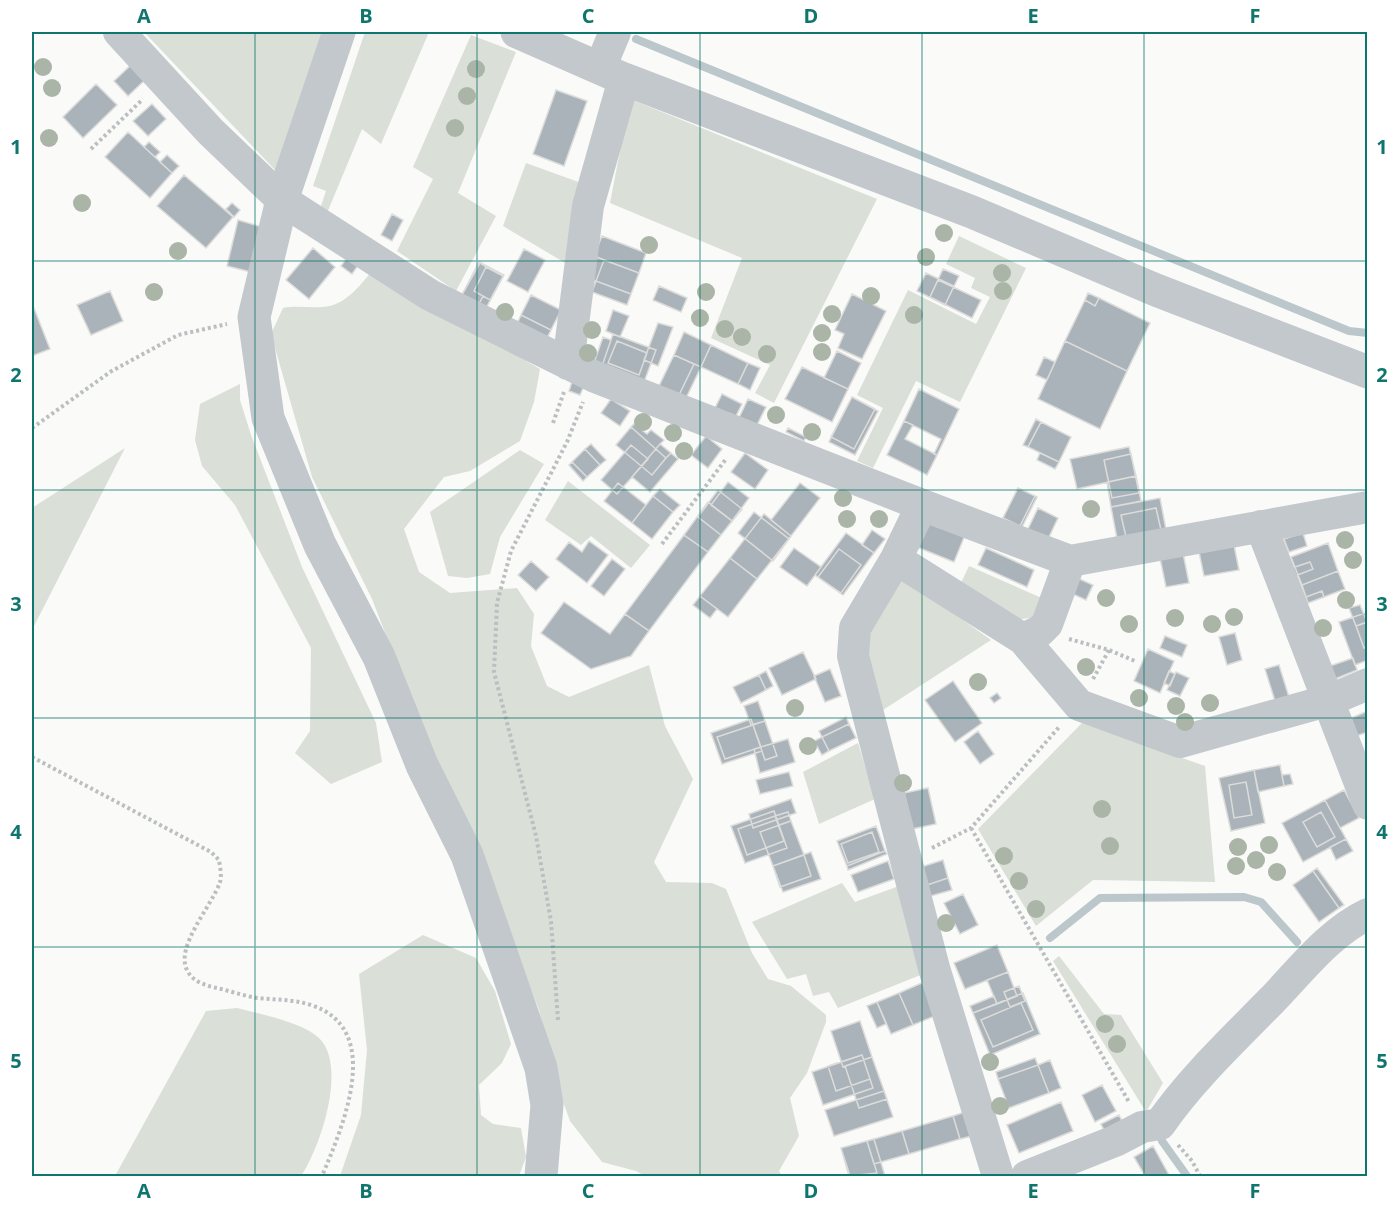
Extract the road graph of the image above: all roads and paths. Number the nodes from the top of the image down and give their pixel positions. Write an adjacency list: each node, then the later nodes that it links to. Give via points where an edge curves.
1 (119, 32): 6 (street)
2 (339, 32): 8 (street)
3 (517, 32): 5 (street)
4 (615, 32): 5 (street)
5 (612, 73): 10 (street, via 588,206); 11 (street, via 972,212 1156,290)
6 (163, 80): 7 (path); 8 (street)
7 (91, 149)
8 (282, 200): 9 (street); 10 (street, via 430,295)
9 (254, 317): 12 (path, via 178,335 110,372); 34 (street, via 268,418 320,545 379,657 422,765 467,855 541,1068 547,1105)
10 (581, 370): 13 (street); 31 (path, via 567,442 512,551 497,603 494,672 538,847 551,921)
11 (1368, 372)
12 (32, 428)
13 (742, 437): 14 (street); 17 (path)
14 (922, 505): 18 (street); 19 (street)
15 (1368, 507): 16 (street)
16 (1261, 526): 19 (street); 24 (street)
17 (662, 544)
18 (896, 559): 20 (street); 29 (street, via 855,628 853,656)
19 (1070, 561): 20 (street, via 1047,624)
20 (1031, 635): 21 (path); 25 (street)
21 (1109, 650): 22 (path); 25 (path)
22 (1135, 662)
23 (1368, 684): 24 (street)
24 (1330, 700): 25 (street, via 1180,742); 27 (street)
25 (1079, 705): 28 (path)
26 (32, 757): 33 (path, via 211,852 219,860 221,880 184,952 187,970 201,985 257,998 285,999 335,1016 348,1036 354,1080)
27 (1368, 804)
28 (970, 828): 29 (path); 32 (path)
29 (908, 861): 35 (street, via 934,968)
30 (1368, 914): 32 (street, via 1349,923)
31 (558, 1026)
32 (1151, 1125): 36 (street); 37 (path, via 1192,1161)
33 (322, 1176)
34 (541, 1176)
35 (998, 1176)
36 (1027, 1176)
37 (1200, 1176)

